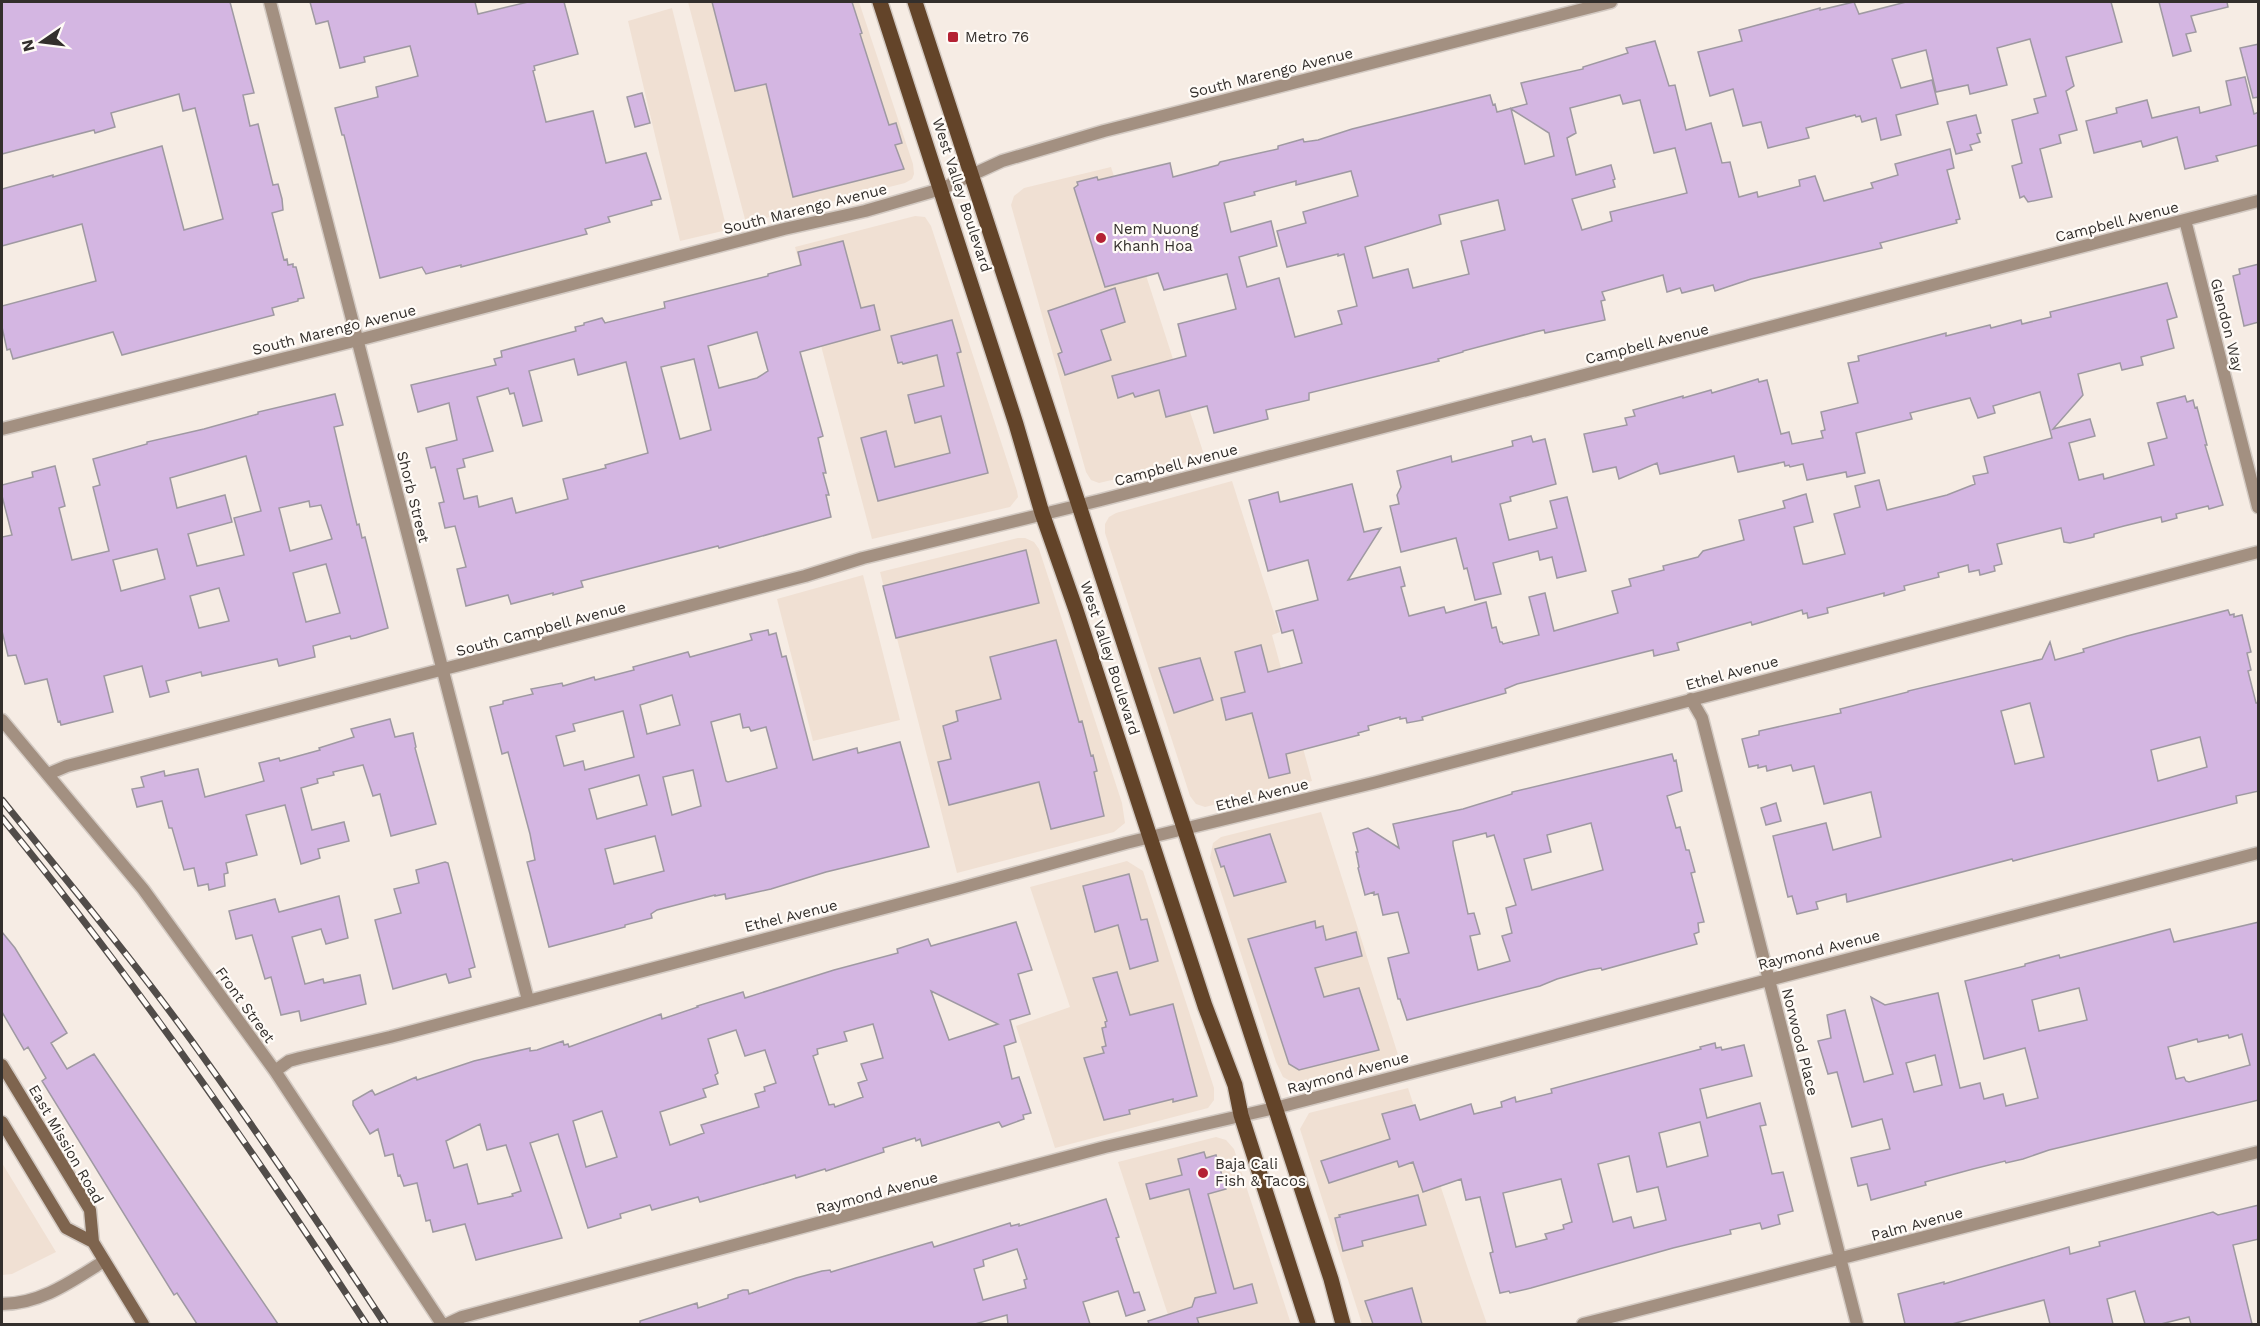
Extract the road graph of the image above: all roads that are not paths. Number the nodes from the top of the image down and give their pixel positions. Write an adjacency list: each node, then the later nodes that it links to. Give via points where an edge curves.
1 (270, 2): 9 (street, Shorb Street)
2 (880, 2): 6 (main road, West Valley Boulevard)
3 (915, 2): 5 (main road, West Valley Boulevard)
4 (1611, 2): 5 (street, South Marengo Avenue, via 1104,131 1002,161)
5 (972, 174): 6 (street, South Marengo Avenue); 11 (main road, West Valley Boulevard)
6 (941, 189): 9 (street, South Marengo Avenue); 13 (main road, West Valley Boulevard)
7 (2259, 201): 8 (street, Campbell Avenue)
8 (2185, 220): 11 (street, Campbell Avenue); 12 (street, Glendon Way)
9 (358, 340): 10 (street, South Marengo Avenue); 15 (street, Shorb Street)
10 (2, 429)
11 (1079, 504): 13 (street, Campbell Avenue); 19 (main road, West Valley Boulevard)
12 (2259, 507)
13 (1042, 513): 15 (street, South Campbell Avenue); 20 (main road, West Valley Boulevard)
14 (2259, 552): 16 (street, Ethel Avenue)
15 (443, 670): 18 (street, South Campbell Avenue); 23 (street, Shorb Street)
16 (1691, 699): 19 (street, Ethel Avenue); 22 (street, Norwood Place, via 1702,718)
17 (2, 720): 18 (street, Front Street)
18 (48, 774): 25 (street, Front Street, via 143,889)
19 (1184, 829): 20 (street, Ethel Avenue); 26 (main road, West Valley Boulevard)
20 (1151, 837): 23 (street, Ethel Avenue); 27 (main road, West Valley Boulevard, via 1205,1006 1235,1085)
21 (2259, 853): 22 (street, Raymond Avenue)
22 (1769, 979): 26 (street, Raymond Avenue); 31 (street, Norwood Place)
23 (528, 1000): 25 (street, Ethel Avenue, via 290,1061)
24 (2, 1065): 30 (main road, East Mission Road, via 90,1210)
25 (275, 1071): 35 (street, Front Street)
26 (1275, 1108): 27 (street, Raymond Avenue); 38 (main road, West Valley Boulevard)
27 (1241, 1115): 36 (street, Raymond Avenue, via 1105,1147); 37 (main road, West Valley Boulevard)
28 (2, 1122): 30 (main road, via 66,1228)
29 (2259, 1152): 31 (street, Palm Avenue)
30 (93, 1242): 32 (main road, East Mission Road)
31 (1840, 1259): 39 (street, Palm Avenue); 40 (street, Norwood Place)
32 (104, 1261): 33 (street, via 57,1290 27,1301); 34 (main road, East Mission Road)
33 (2, 1304)
34 (143, 1324)
35 (442, 1324)
36 (447, 1324)
37 (1308, 1324)
38 (1343, 1324)
39 (1583, 1324)
40 (1857, 1324)

